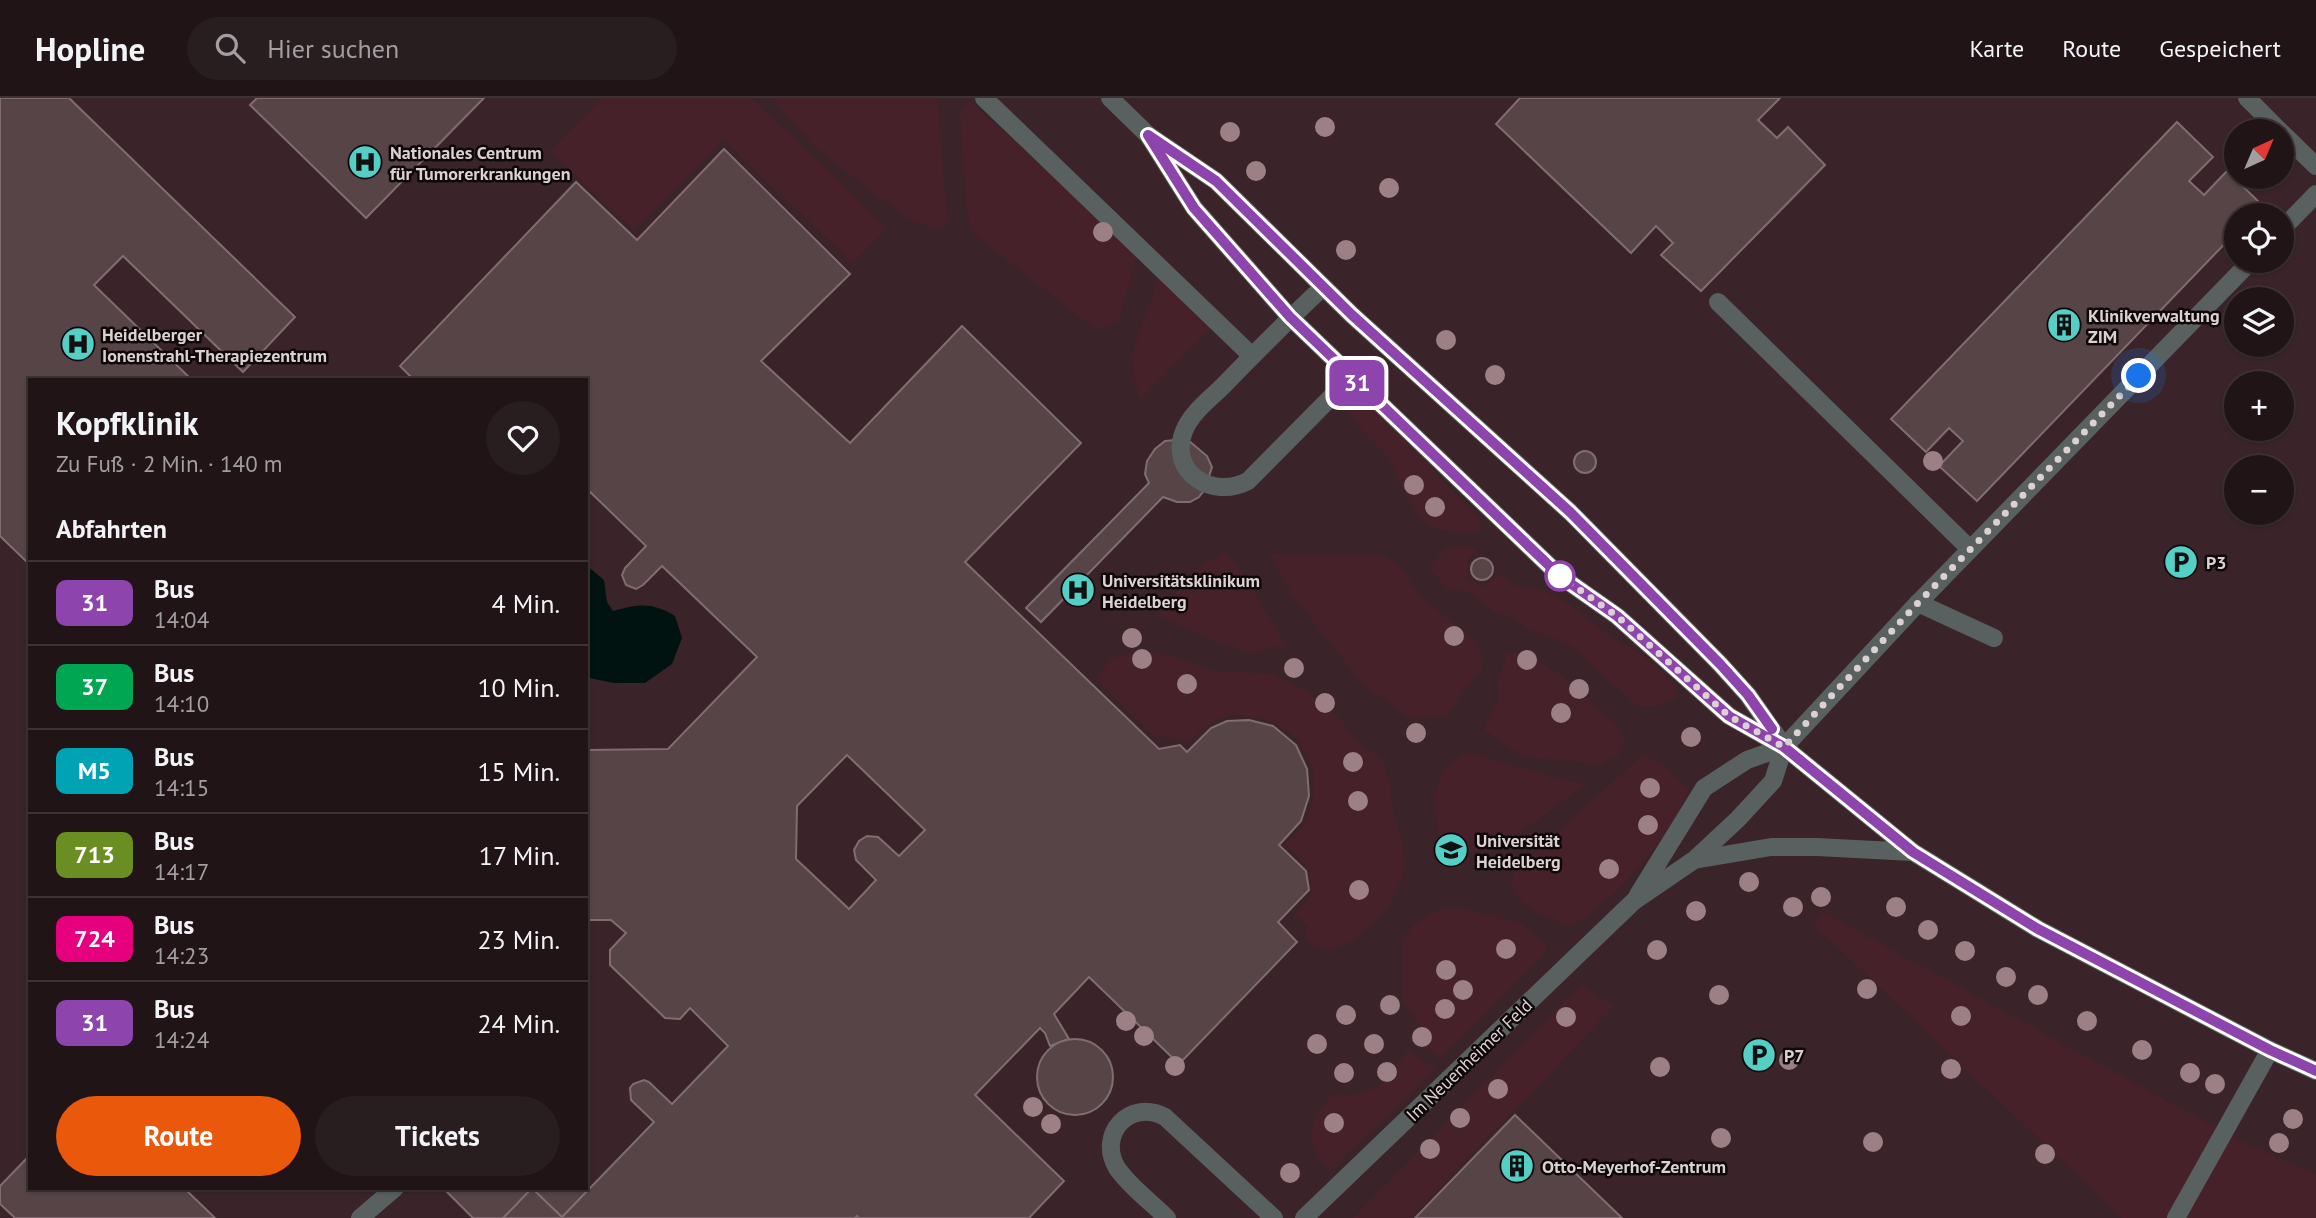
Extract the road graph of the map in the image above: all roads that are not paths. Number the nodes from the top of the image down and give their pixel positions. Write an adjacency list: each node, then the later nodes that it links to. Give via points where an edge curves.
1 (984, 98): 14 (street)
2 (1110, 98): 5 (street, Im Neuenheimer Feld)
3 (2247, 98): 4 (street)
4 (2268, 119)
5 (1148, 135): 11 (street, Im Neuenheimer Feld, via 1216,181); 13 (street, Im Neuenheimer Feld, via 1194,208)
6 (2294, 145): 7 (street)
7 (2316, 166)
8 (2316, 194): 9 (street)
9 (2294, 217)
10 (2239, 273): 16 (street)
11 (1323, 288): 13 (street); 19 (street, Im Neuenheimer Feld, via 1570,512 1720,664)
12 (1717, 302): 16 (street)
13 (1290, 317): 14 (street); 15 (street, Im Neuenheimer Feld)
14 (1252, 356): 15 (street, via 1184,432 1185,465 1209,486 1225,489 1248,481)
15 (1351, 377): 19 (street, Im Neuenheimer Feld, via 1560,576 1617,616 1729,716)
16 (1970, 549): 17 (street)
17 (1918, 603): 18 (street); 19 (street)
18 (1994, 638)
19 (1784, 747): 20 (street, Im Neuenheimer Feld); 21 (street, Im Neuenheimer Feld, via 1773,780); 22 (street, Im Neuenheimer Feld, via 1747,760 1704,788)
20 (1913, 852): 21 (street, Im Neuenheimer Feld, via 1771,848); 23 (street, Im Neuenheimer Feld, via 2038,929)
21 (1694, 860): 22 (street, Im Neuenheimer Feld)
22 (1634, 901): 29 (street, Im Neuenheimer Feld)
23 (2270, 1050): 24 (street, Im Neuenheimer Feld); 30 (street)
24 (2316, 1071)
25 (393, 1190): 26 (street)
26 (360, 1218)
27 (1167, 1218): 28 (street, via 1118,1169 1112,1157 1114,1134 1129,1114 1156,1112 1165,1117)
28 (1274, 1218)
29 (1304, 1218)
30 (2176, 1218)

